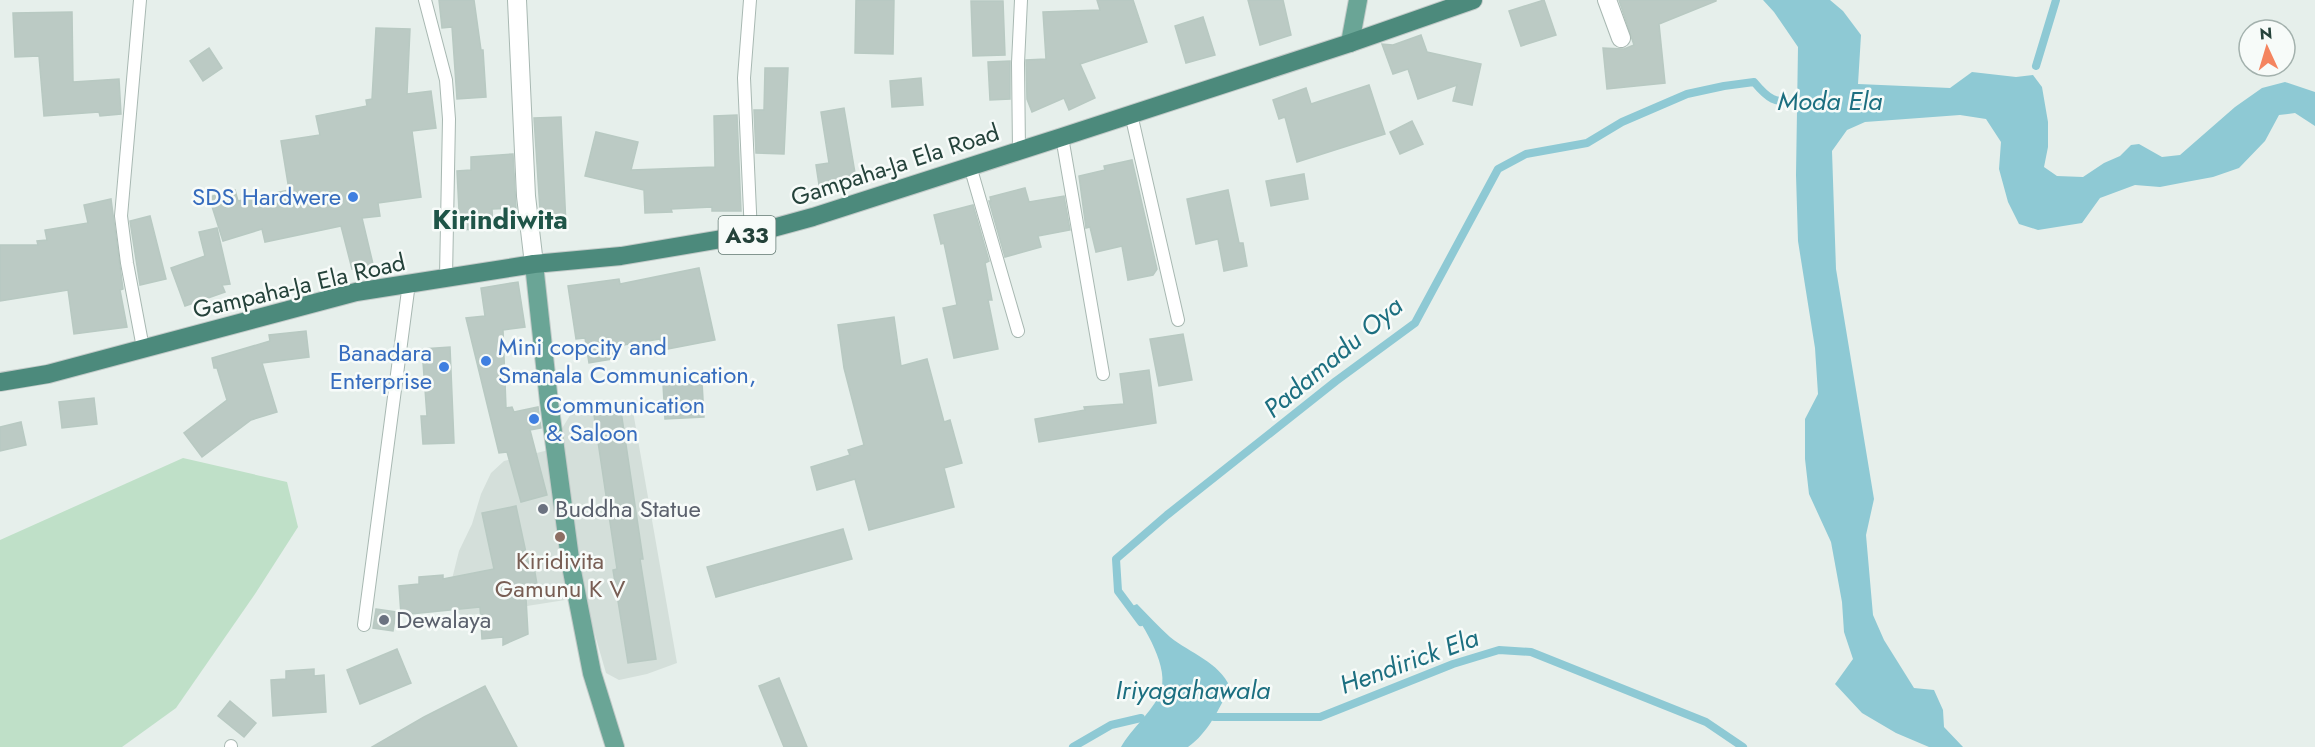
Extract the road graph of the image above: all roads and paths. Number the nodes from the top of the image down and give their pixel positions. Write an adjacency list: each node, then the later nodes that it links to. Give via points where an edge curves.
1 (140, 0): 21 (lane, via 121,216)
2 (425, 0): 17 (lane, via 446,80 449,119)
3 (517, 0): 16 (street, via 526,195)
4 (750, 0): 15 (lane, via 744,78)
5 (1021, 0): 13 (lane)
6 (1358, 0): 10 (main road)
7 (1473, 0): 10 (highway, Gampaha-Ja Ela Road / A33)
8 (1606, 0): 9 (street)
9 (1621, 38)
10 (1350, 43): 11 (highway, Gampaha-Ja Ela Road / A33)
11 (1131, 114): 12 (highway, Gampaha-Ja Ela Road / A33); 19 (lane)
12 (1062, 137): 13 (highway, Gampaha-Ja Ela Road / A33); 22 (lane)
13 (1019, 151): 14 (highway, Gampaha-Ja Ela Road / A33)
14 (970, 166): 15 (highway, Gampaha-Ja Ela Road / A33); 20 (lane)
15 (751, 234): 16 (highway, Gampaha-Ja Ela Road / A33, via 621,256)
16 (534, 264): 17 (highway, Gampaha-Ja Ela Road / A33); 25 (main road, via 572,566 592,673)
17 (446, 277): 18 (highway, Gampaha-Ja Ela Road / A33)
18 (409, 283): 21 (highway, Gampaha-Ja Ela Road / A33, via 356,292); 24 (lane)
19 (1178, 320)
20 (1018, 331)
21 (143, 348): 23 (highway, Gampaha-Ja Ela Road / A33, via 48,374)
22 (1103, 374)
23 (0, 382)
24 (364, 625)
25 (615, 747)

